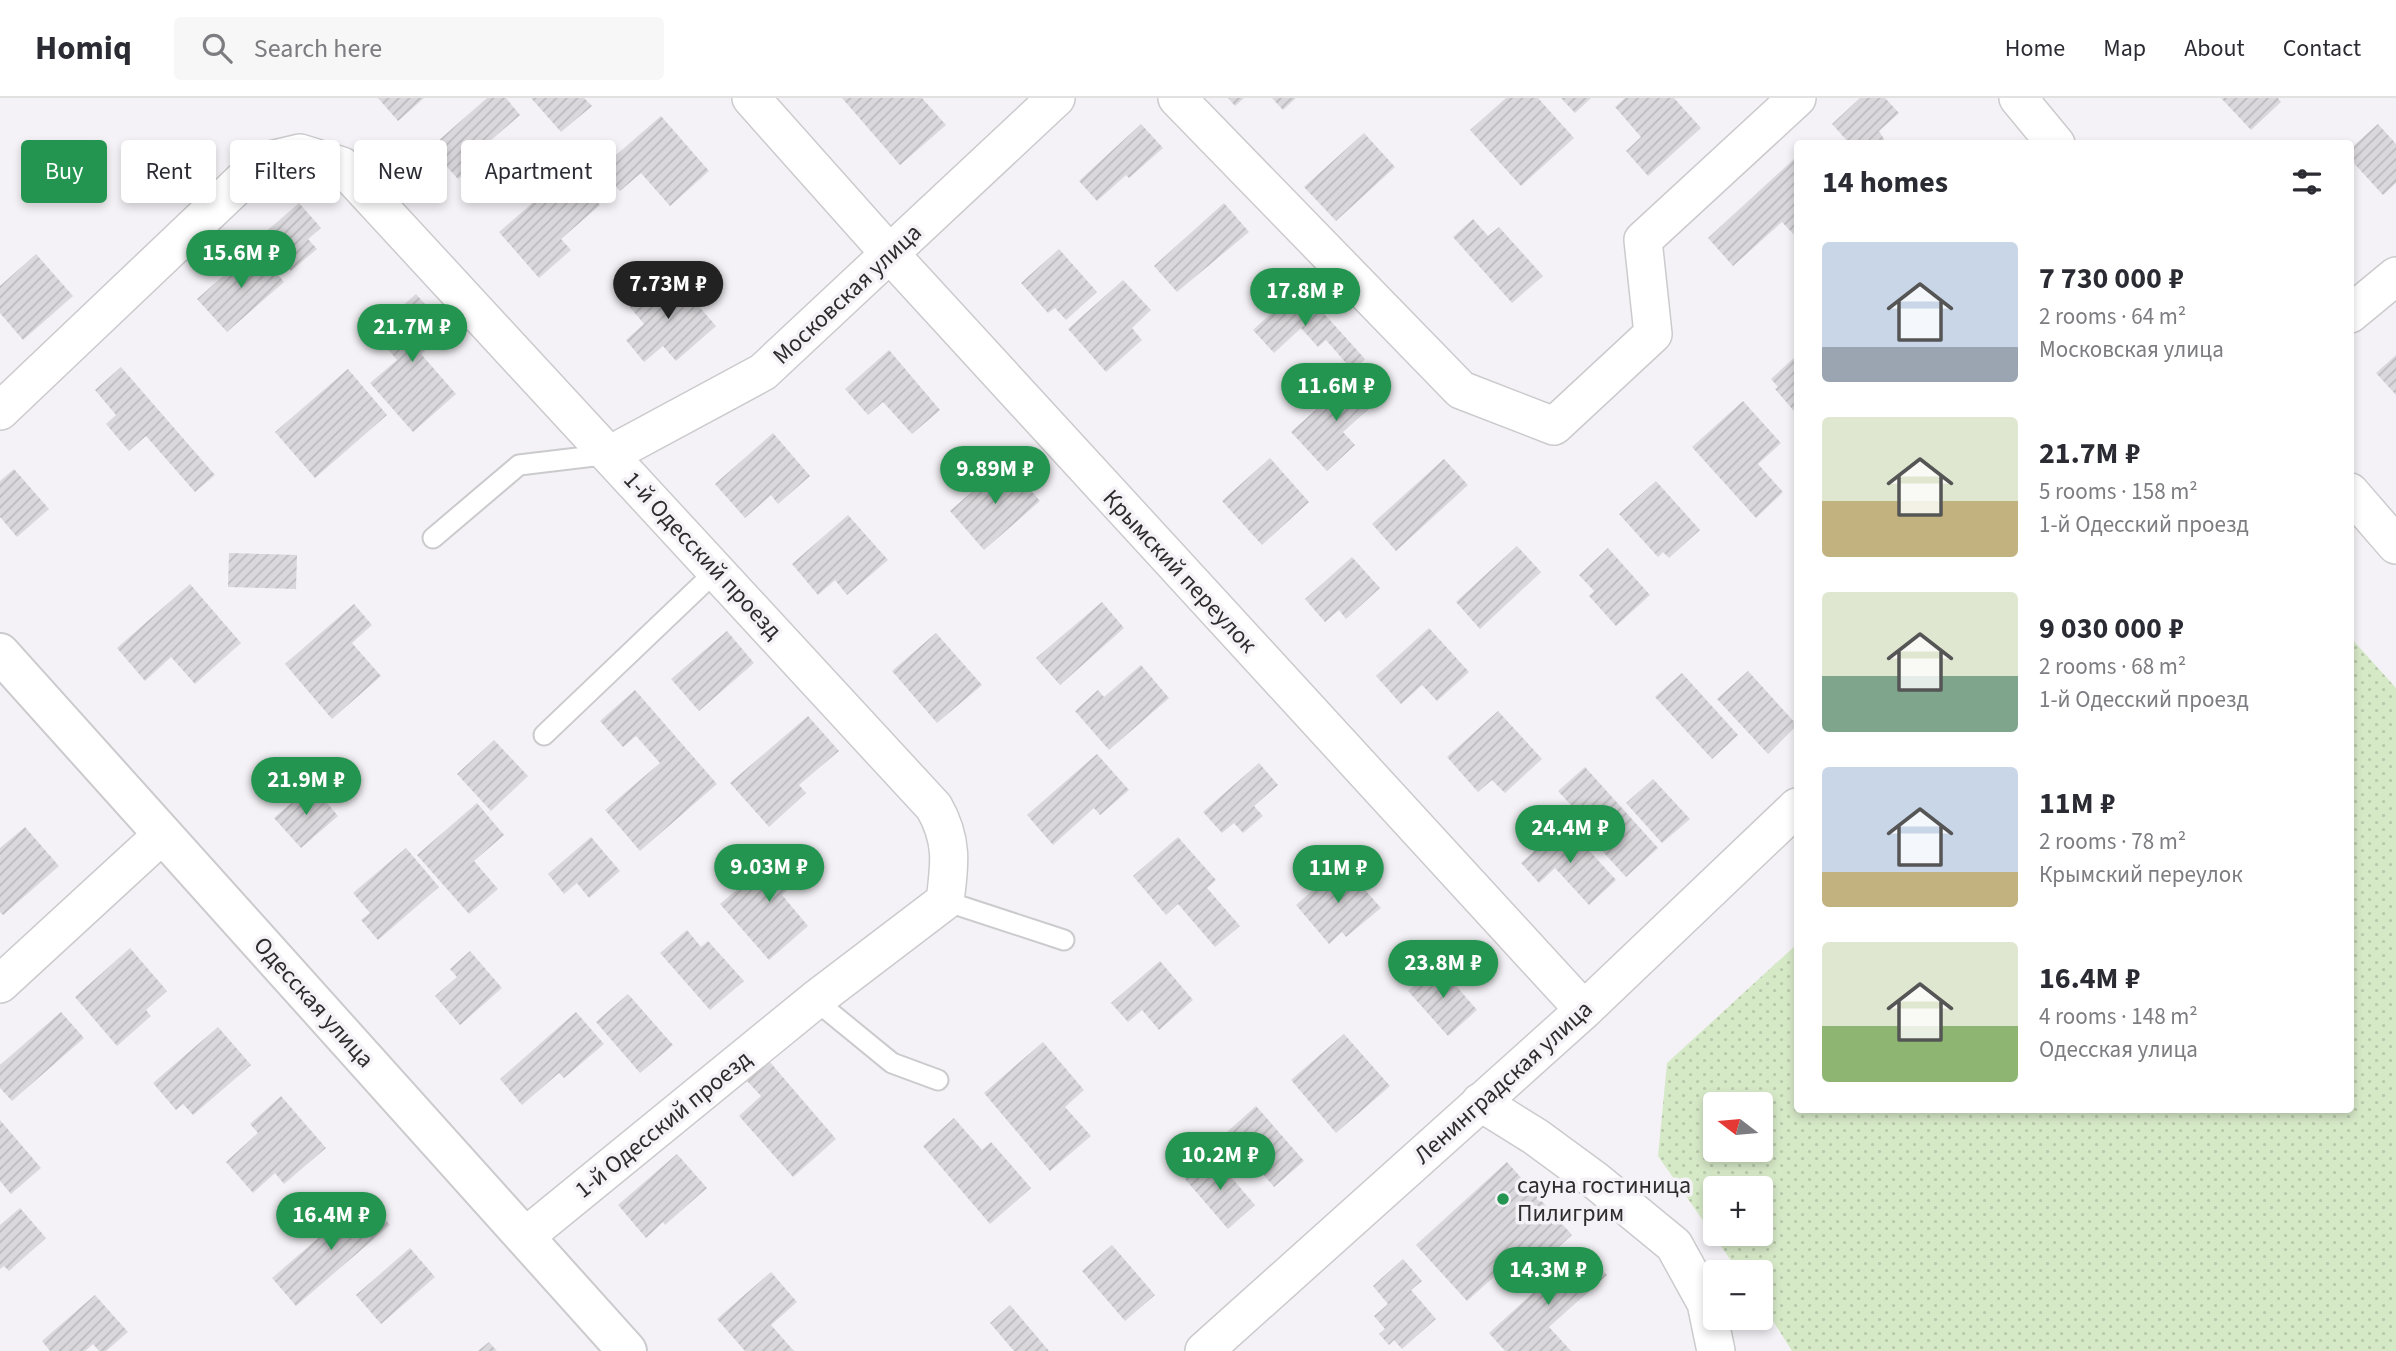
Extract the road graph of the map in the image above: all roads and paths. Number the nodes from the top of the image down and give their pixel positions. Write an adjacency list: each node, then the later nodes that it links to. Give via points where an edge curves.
1 (751, 98): 7 (street, Крымский переулок)
2 (1056, 98): 7 (street, Московская улица)
3 (1177, 98): 4 (street, via 1461,390 1554,426 1653,334 1643,240)
4 (1797, 98)
5 (2018, 98): 6 (street)
6 (2053, 140)
7 (890, 254): 11 (street, Московская улица, via 763,372); 24 (street, Крымский переулок)
8 (2396, 276): 9 (street)
9 (2354, 311)
10 (0, 411): 11 (street, 1-й Одесский проезд, via 262,162 300,153 342,166)
11 (611, 454): 13 (lane, via 519,465); 15 (street, 1-й Одесский проезд)
12 (2354, 497): 14 (street)
13 (433, 538)
14 (2396, 545)
15 (715, 572): 17 (lane); 20 (street, 1-й Одесский проезд, via 934,807 947,829 950,863)
16 (0, 653): 19 (street, Одесская улица)
17 (544, 735)
18 (1794, 810): 24 (street, Ленинградская улица)
19 (163, 834): 22 (street); 27 (street, Одесская улица)
20 (945, 901): 21 (lane); 23 (street, 1-й Одесский проезд)
21 (1064, 940)
22 (0, 984)
23 (815, 1000): 25 (lane, via 892,1063); 27 (street, 1-й Одесский проезд)
24 (1584, 1010): 26 (street, Ленинградская улица)
25 (938, 1080)
26 (1480, 1102): 29 (street, Ленинградская улица); 30 (street, via 1596,1181 1674,1245 1706,1303)
27 (526, 1236): 28 (street, Одесская улица)
28 (627, 1351)
29 (1204, 1351)
30 (1716, 1351)

